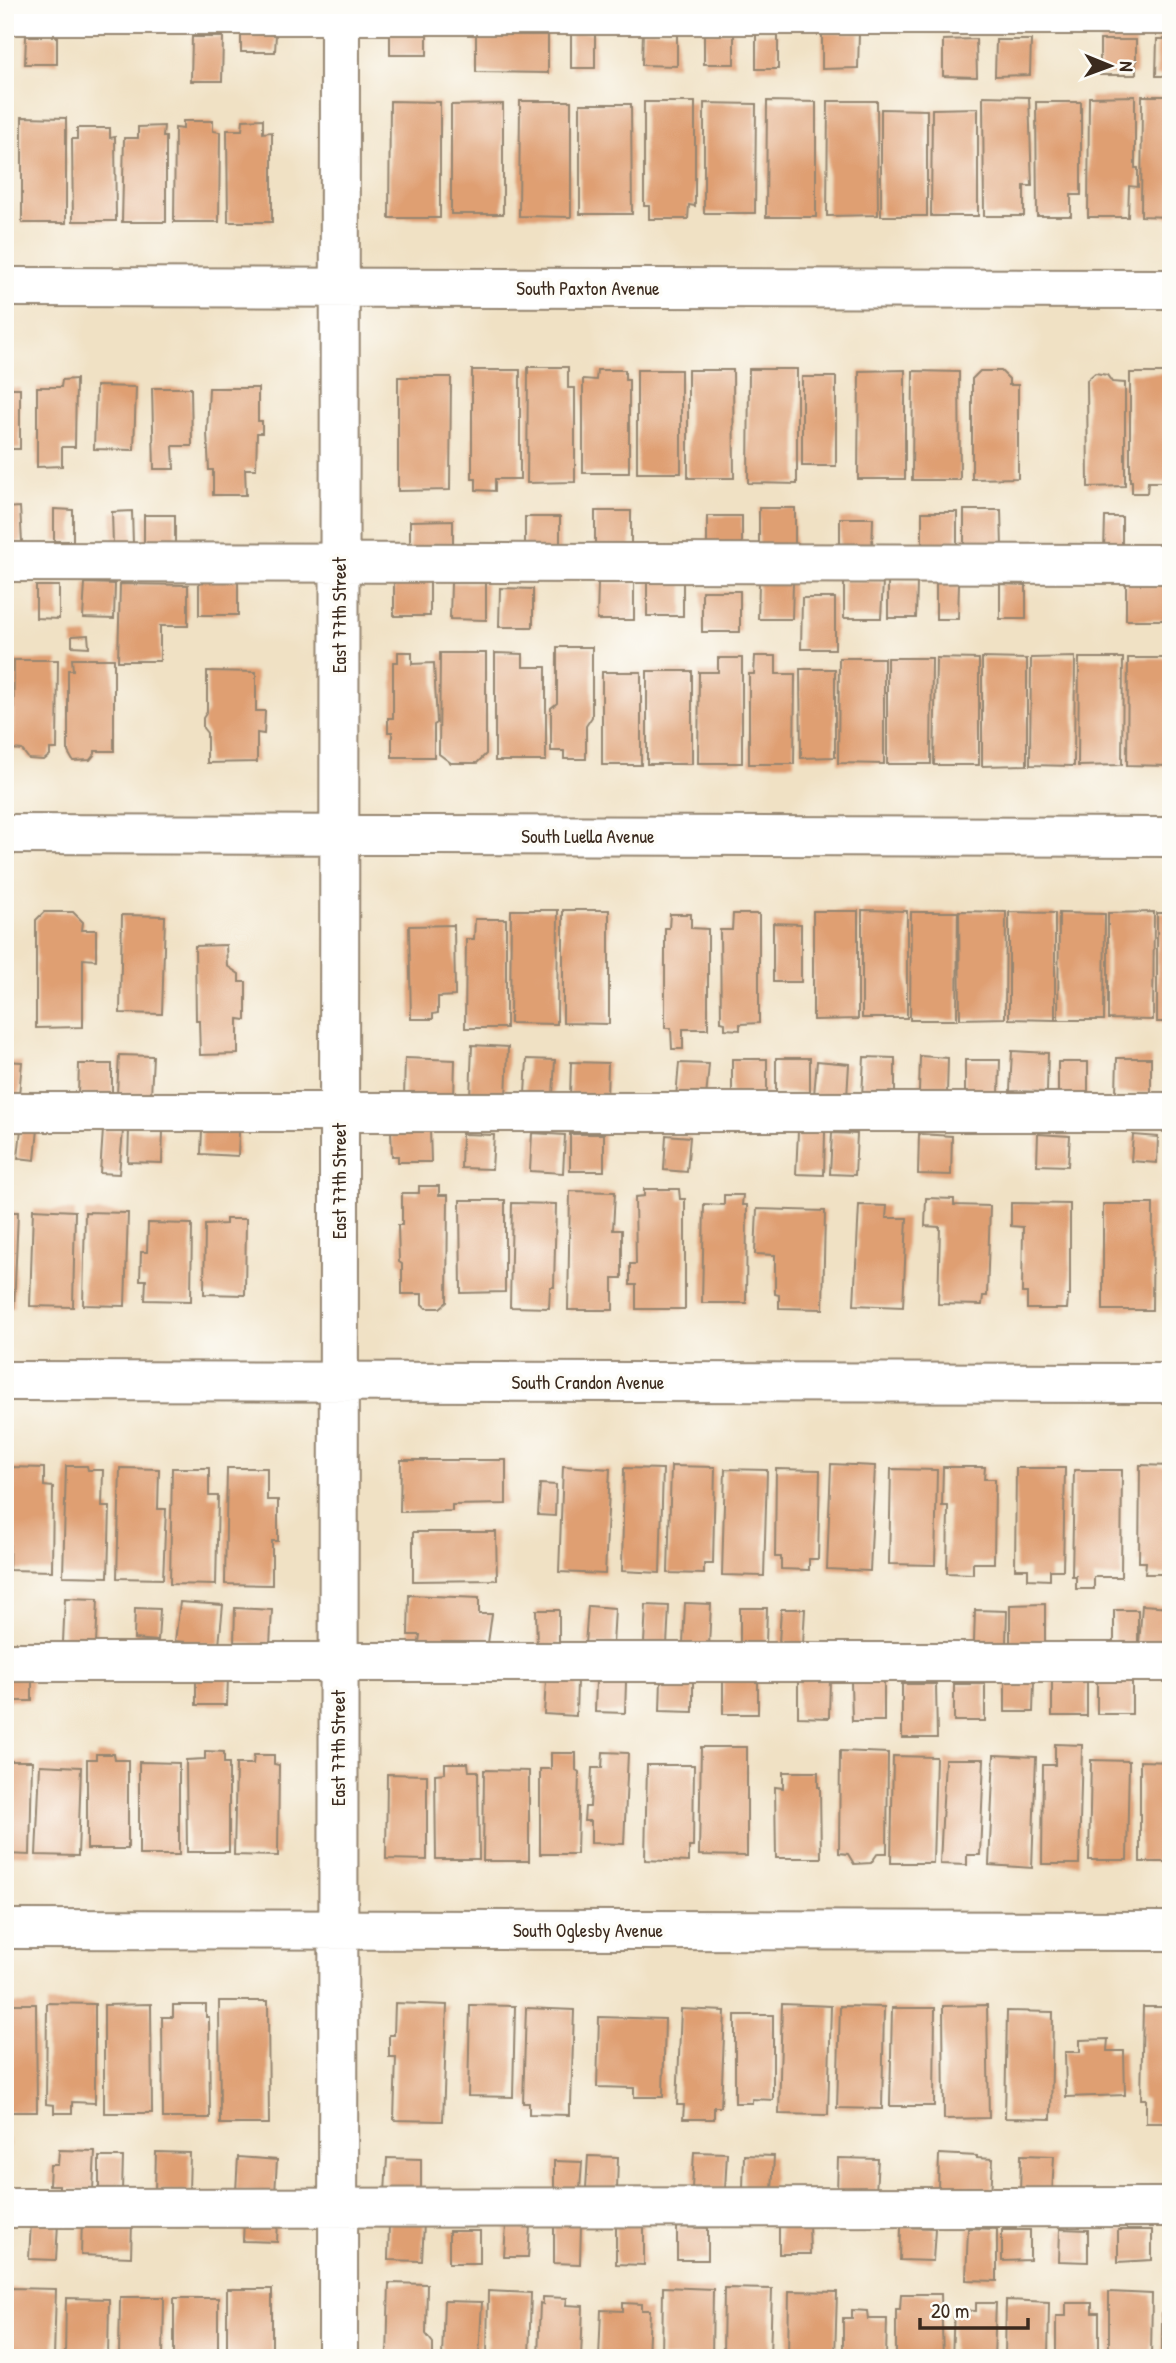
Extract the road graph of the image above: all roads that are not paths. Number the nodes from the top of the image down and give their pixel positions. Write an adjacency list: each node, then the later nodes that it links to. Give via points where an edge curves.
1 (340, 10): 2 (street); 3 (street); 5 (street, East 77th Street)
2 (5, 15)
3 (1171, 15)
4 (5, 287): 5 (street, South Paxton Avenue)
5 (340, 287): 6 (street, South Paxton Avenue); 8 (street, East 77th Street)
6 (1171, 289)
7 (5, 562): 8 (street)
8 (340, 562): 9 (street); 11 (street, East 77th Street)
9 (1171, 564)
10 (5, 834): 11 (street, South Luella Avenue)
11 (339, 835): 12 (street, South Luella Avenue); 14 (street, East 77th Street)
12 (1171, 838)
13 (5, 1112): 14 (street)
14 (339, 1112): 15 (street); 17 (street, East 77th Street)
15 (1171, 1112)
16 (5, 1381): 17 (street, South Crandon Avenue)
17 (338, 1381): 18 (street, South Crandon Avenue); 20 (street, East 77th Street)
18 (1171, 1383)
19 (5, 1662): 20 (street)
20 (338, 1662): 21 (street); 23 (street, East 77th Street)
21 (1171, 1662)
22 (5, 1929): 23 (street, South Oglesby Avenue)
23 (338, 1929): 24 (street, South Oglesby Avenue); 27 (street, East 77th Street)
24 (1171, 1931)
25 (1171, 2207): 27 (street)
26 (5, 2208): 27 (street)
27 (338, 2208): 28 (street, East 77th Street)
28 (338, 2358)

